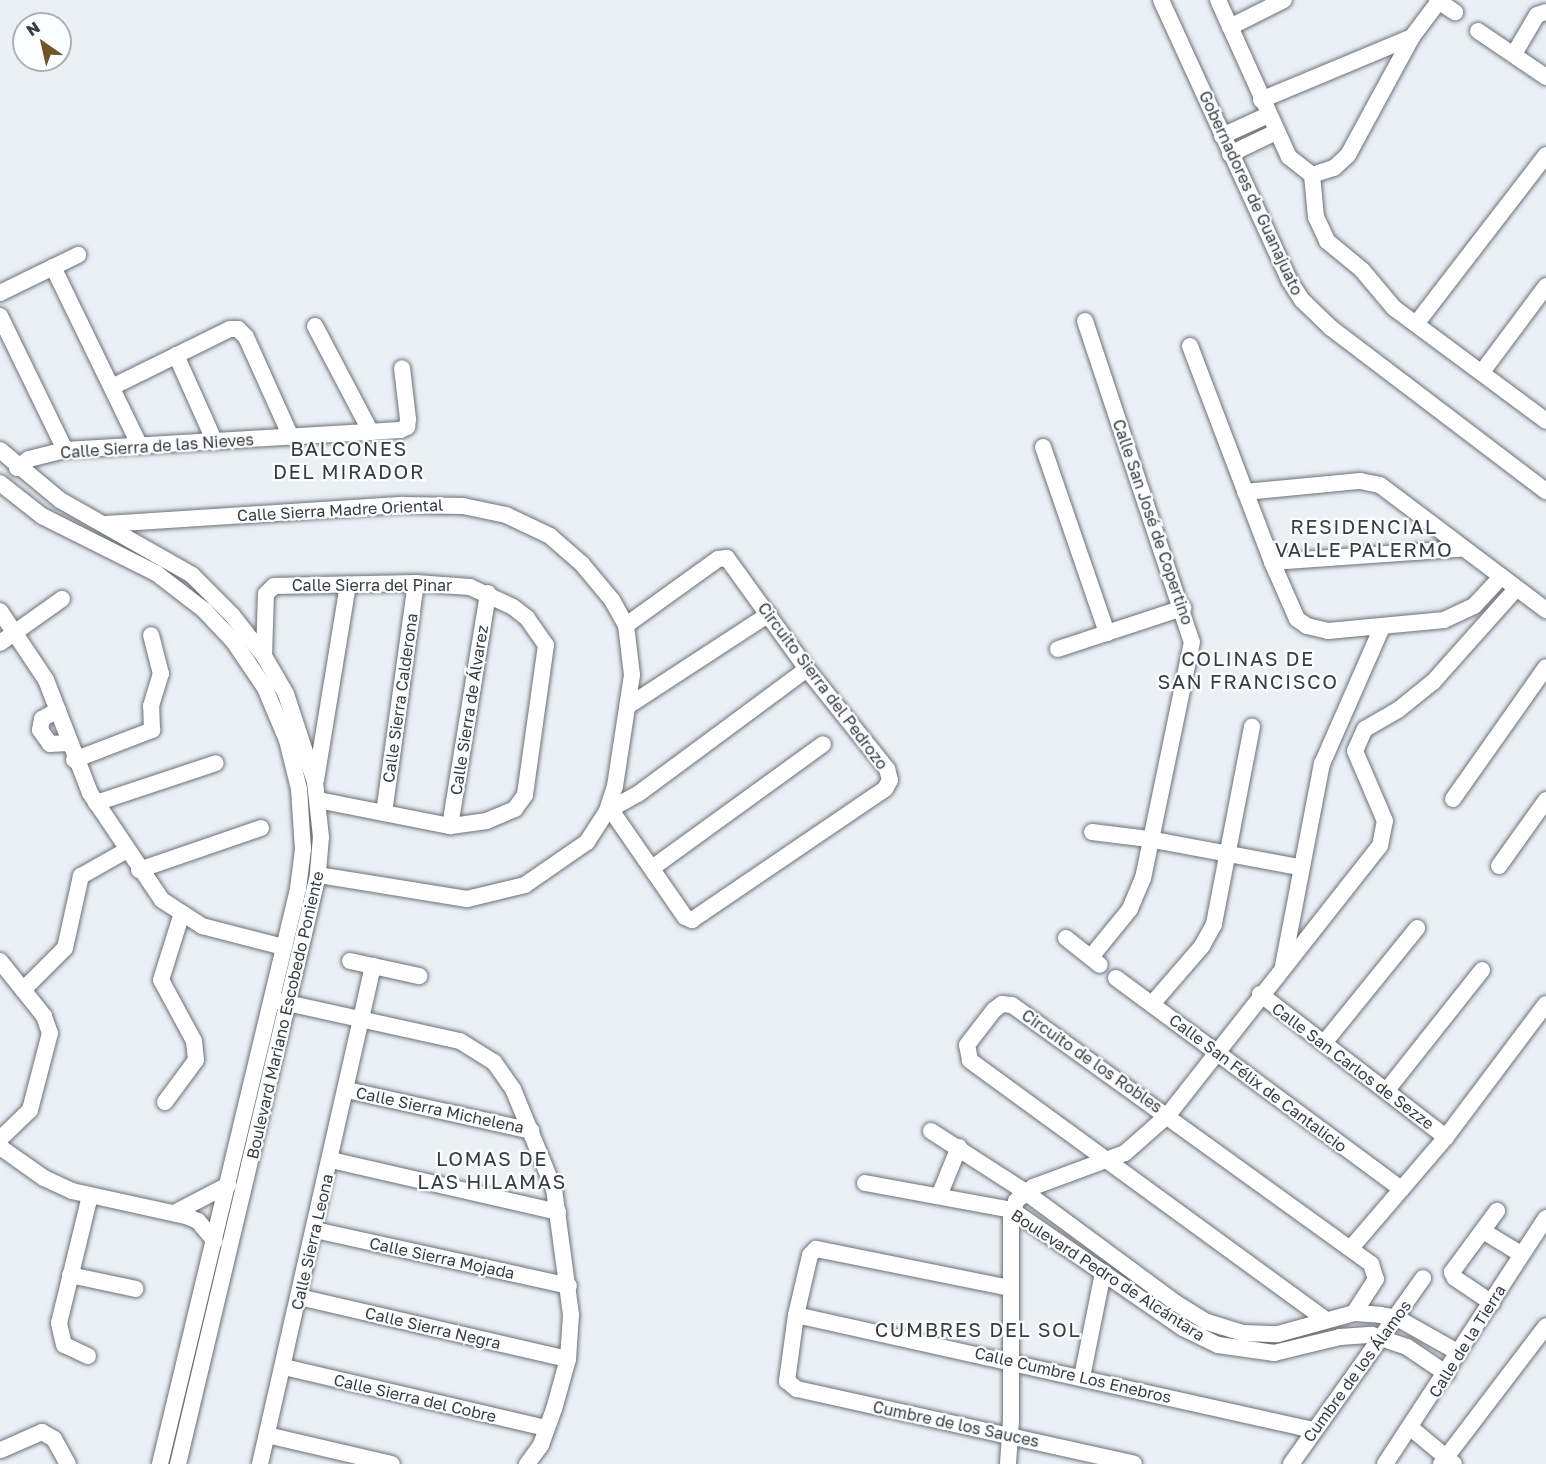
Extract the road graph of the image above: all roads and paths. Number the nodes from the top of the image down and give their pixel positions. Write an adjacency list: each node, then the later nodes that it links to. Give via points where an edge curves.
1 (1161, 0): 14 (street, Gobernadores de Guanajuato)
2 (1218, 0): 7 (street)
3 (1284, 0): 7 (street)
4 (1438, 1): 5 (street); 9 (street)
5 (1455, 12)
6 (1546, 12): 10 (street, via 1537,15)
7 (1230, 27): 12 (street)
8 (1478, 31): 10 (street)
9 (1412, 37): 12 (street); 17 (street, via 1348,155 1334,168)
10 (1514, 54): 11 (street)
11 (1546, 77)
12 (1264, 107): 13 (street); 14 (street)
13 (1276, 132): 15 (street); 17 (street, via 1289,157)
14 (1222, 136): 15 (street, Gobernadores de Guanajuato)
15 (1230, 154): 41 (street, Gobernadores de Guanajuato, via 1289,280 1312,312)
16 (1546, 155): 24 (street)
17 (1312, 176): 24 (street, via 1316,217 1327,241 1362,270 1394,308)
18 (78, 255): 19 (street)
19 (53, 267): 21 (street); 30 (street)
20 (1546, 286): 29 (street)
21 (0, 293)
22 (0, 316): 38 (street)
23 (1084, 321): 52 (street, Calle San José de Copertino)
24 (1416, 324): 29 (street)
25 (315, 326): 32 (street)
26 (1190, 346): 42 (street)
27 (176, 355): 30 (street); 33 (street, via 230,328 238,328); 34 (street)
28 (402, 368): 32 (street, Calle Sierra de las Nieves, via 406,427)
29 (1482, 372): 31 (street)
30 (112, 387): 35 (street)
31 (1546, 420)
32 (371, 432): 33 (street, Calle Sierra de las Nieves)
33 (291, 437): 34 (street, Calle Sierra de las Nieves)
34 (215, 442): 35 (street, Calle Sierra de las Nieves)
35 (140, 446): 38 (street, Calle Sierra de las Nieves)
36 (1043, 447): 59 (street)
37 (0, 450): 39 (street, Boulevard Mariano Escobedo Poniente)
38 (65, 450): 39 (street, Calle Sierra de las Nieves, via 29,459)
39 (17, 468): 43 (street, Boulevard Mariano Escobedo Poniente, via 60,500)
40 (0, 483): 96 (street, Boulevard Mariano Escobedo Poniente, via 42,516 156,573 183,592 234,642 265,688 294,762 303,825 299,879)
41 (1546, 491)
42 (1245, 492): 44 (street, via 1372,482); 45 (street)
43 (105, 524): 56 (street, Calle Sierra Madre Oriental, via 403,505 485,510 528,524 567,549 612,600); 63 (street, Boulevard Mariano Escobedo Poniente, via 192,575 232,615)
44 (1460, 549): 45 (street); 46 (street)
45 (1272, 562): 57 (street, via 1291,609 1307,626 1328,631)
46 (1500, 578): 49 (street); 57 (street, via 1474,606 1454,617)
47 (416, 583): 48 (street, Calle Sierra del Pinar); 50 (street, Calle Sierra del Pinar, via 460,585); 79 (street, Calle Sierra Calderona)
48 (348, 585): 63 (street, Calle Sierra del Pinar, via 268,588); 73 (street)
49 (1516, 589): 53 (street); 69 (street, via 1433,682 1398,710)
50 (488, 593): 80 (street, Calle Sierra de Álvarez); 80 (street, Calle Sierra del Pinar, via 527,618 546,645 537,729 525,795 519,804 487,821)
51 (62, 599): 58 (street)
52 (1183, 608): 59 (street); 83 (street, Calle San José de Copertino, via 1192,642 1191,656)
53 (1546, 610)
54 (0, 611): 58 (street)
55 (769, 614): 56 (street, Circuito Sierra del Pedrozo, via 723,557); 65 (street, Circuito Sierra del Pedrozo); 66 (street)
56 (626, 625): 66 (street, Calle Sierra Madre Oriental, via 632,661)
57 (1382, 627): 67 (street)
58 (15, 633): 61 (street); 71 (street, via 46,680)
59 (1107, 633): 62 (street)
60 (151, 634): 71 (street, via 161,674 151,706 152,730)
61 (0, 643)
62 (1058, 649)
63 (264, 656): 73 (street, Boulevard Mariano Escobedo Poniente, via 295,715)
64 (1546, 667): 74 (street)
65 (807, 669): 78 (street); 88 (street, Circuito Sierra del Pedrozo, via 887,769 890,780 885,789 697,919 685,917)
66 (628, 706): 78 (street, Calle Sierra Madre Oriental)
67 (1342, 718): 69 (street); 87 (street, via 1322,764)
68 (1252, 727): 85 (street)
69 (1365, 729): 93 (street, via 1355,751 1380,805 1385,833 1371,859)
70 (823, 744): 88 (street)
71 (74, 760): 77 (street)
72 (216, 763): 77 (street)
73 (315, 782): 75 (street, Boulevard Mariano Escobedo Poniente)
74 (1453, 799)
75 (318, 800): 79 (street, Calle Sierra del Pinar); 90 (street, Boulevard Mariano Escobedo Poniente)
76 (1546, 800): 86 (street)
77 (96, 803): 84 (street)
78 (609, 811): 88 (street, Circuito Sierra del Pedrozo); 90 (street, Calle Sierra Madre Oriental, via 587,842 560,864 525,885 498,894 455,899)
79 (384, 813): 80 (street, Calle Sierra del Pinar)
80 (450, 826)
81 (261, 828): 89 (street)
82 (1092, 832): 83 (street)
83 (1149, 839): 85 (street); 95 (street, Calle San José de Copertino, via 1143,878 1135,899 1095,961)
84 (127, 850): 89 (street); 104 (street, via 81,876 65,948)
85 (1226, 855): 87 (street); 107 (street, via 1219,910 1209,936)
86 (1499, 866)
87 (1299, 867): 92 (street)
88 (652, 868)
89 (139, 870): 91 (street, via 162,900)
90 (318, 875): 106 (street, Boulevard Mariano Escobedo Poniente)
91 (181, 916): 96 (street, via 202,926); 114 (street, via 161,980 194,1041 196,1060)
92 (1292, 917): 93 (street); 100 (street)
93 (1315, 926): 100 (street)
94 (1417, 928): 110 (street)
95 (1066, 938)
96 (284, 947): 106 (street, Boulevard Mariano Escobedo Poniente)
97 (0, 961): 104 (street)
98 (350, 961): 99 (street)
99 (373, 966): 102 (street); 109 (street, Calle Sierra Leona)
100 (1283, 966): 105 (street)
101 (1482, 970): 113 (street)
102 (418, 976)
103 (1116, 978): 107 (street, Calle San Félix de Cantalicio)
104 (23, 990): 119 (street, via 44,1016 50,1042 30,1110)
105 (1260, 994): 110 (street, Calle San Carlos de Sezze); 111 (street)
106 (280, 1002): 109 (street); 125 (street, Boulevard Mariano Escobedo Poniente); 162 (street, Boulevard Mariano Escobedo Poniente)
107 (1152, 1004): 111 (street, Calle San Félix de Cantalicio)
108 (1546, 1004): 118 (street)
109 (363, 1019): 112 (street, Calle Sierra Leona); 116 (street, via 460,1041 485,1054 504,1073)
110 (1324, 1043): 113 (street, Calle San Carlos de Sezze)
111 (1215, 1052): 115 (street); 126 (street, Calle San Félix de Cantalicio)
112 (347, 1090): 116 (street, Calle Sierra Michelena); 122 (street, Calle Sierra Leona)
113 (1387, 1090): 118 (street, Calle San Carlos de Sezze)
114 (165, 1102)
115 (1168, 1115): 123 (street, via 1140,1142); 123 (street, Circuito de los Robles, via 1012,1005 998,1006 967,1045 970,1060); 138 (street, Circuito de los Robles)
116 (532, 1131): 132 (street)
117 (931, 1131): 121 (street, Boulevard Pedro de Alcántara)
118 (1446, 1137): 126 (street)
119 (0, 1139)
120 (0, 1147): 128 (street, via 44,1178)
121 (958, 1147): 127 (street, Boulevard Pedro de Alcántara); 129 (street)
122 (331, 1160): 132 (street); 135 (street, Calle Sierra Leona)
123 (1110, 1160): 127 (street); 151 (street, Circuito de los Robles)
124 (866, 1183): 129 (street, Boulevard Pedro de Alcántara)
125 (228, 1185): 133 (street); 137 (street, Boulevard Mariano Escobedo Poniente)
126 (1401, 1189): 138 (street)
127 (1024, 1191): 130 (street); 151 (street, Boulevard Pedro de Alcántara, via 1207,1322 1243,1333 1278,1334)
128 (90, 1196): 133 (street); 141 (street)
129 (939, 1196): 130 (street, Boulevard Pedro de Alcántara)
130 (1012, 1210): 140 (street, Boulevard Pedro de Alcántara); 144 (street)
131 (1497, 1211): 136 (street)
132 (558, 1212): 143 (street)
133 (174, 1213): 137 (street, via 198,1221)
134 (1544, 1228): 139 (street, Calle de la Tierra)
135 (315, 1230): 143 (street, Calle Sierra Mojada); 146 (street, Calle Sierra Leona)
136 (1483, 1231): 139 (street); 147 (street, via 1454,1268 1453,1275)
137 (214, 1241): 161 (street, Boulevard Mariano Escobedo Poniente)
138 (1351, 1248): 148 (street, Circuito de los Robles, via 1371,1264 1376,1279)
139 (1521, 1254): 147 (street, Calle de la Tierra)
140 (1103, 1274): 153 (street, Boulevard Pedro de Alcántara, via 1193,1335 1232,1348 1274,1353 1340,1337); 160 (street)
141 (69, 1275): 145 (street); 155 (street, via 59,1332 69,1350)
142 (1423, 1278): 150 (street, Cumbre de los Álamos)
143 (569, 1286): 156 (street)
144 (1010, 1288): 149 (street, via 821,1247 810,1255); 157 (street)
145 (136, 1289)
146 (299, 1298): 156 (street, Calle Sierra Negra); 158 (street, Calle Sierra Leona)
147 (1492, 1303): 154 (street, Calle de la Tierra)
148 (1354, 1313): 150 (street, Boulevard Pedro de Alcántara); 151 (street, Boulevard Pedro de Alcántara)
149 (796, 1315): 157 (street, Calle Cumbre Los Enebros); 167 (street, Cumbre de los Sauces, via 786,1374 787,1381 797,1389)
150 (1397, 1318): 153 (street, Cumbre de los Álamos); 154 (street, Boulevard Pedro de Alcántara)
151 (1326, 1320)
152 (1546, 1326): 169 (street)
153 (1383, 1338): 159 (street, Boulevard Pedro de Alcántara, via 1407,1347); 165 (street, Cumbre de los Álamos)
154 (1459, 1353): 159 (street, Calle de la Tierra)
155 (88, 1356)
156 (568, 1359): 163 (street)
157 (1011, 1361): 160 (street, Calle Cumbre Los Enebros); 167 (street)
158 (284, 1367): 163 (street, Calle Sierra del Cobre); 166 (street, Calle Sierra Leona)
159 (1447, 1374): 164 (street, Calle de la Tierra)
160 (1082, 1377): 165 (street, Calle Cumbre Los Enebros)
161 (171, 1416): 162 (street); 171 (street, Boulevard Mariano Escobedo Poniente)
162 (188, 1420): 172 (street, Boulevard Mariano Escobedo Poniente)
163 (547, 1428): 175 (street, via 541,1445)
164 (1411, 1428): 169 (street); 179 (street, Calle de la Tierra)
165 (1313, 1430): 178 (street, Cumbre de los Álamos)
166 (267, 1435): 173 (street, Calle Sierra Leona); 174 (street)
167 (1010, 1436): 176 (street); 177 (street, Cumbre de los Sauces)
168 (1, 1450): 170 (street, via 42,1432 54,1439)
169 (1447, 1462)
170 (68, 1464)
171 (160, 1464)
172 (178, 1464)
173 (260, 1464)
174 (392, 1464)
175 (527, 1464)
176 (1008, 1464)
177 (1134, 1464)
178 (1291, 1464)
179 (1385, 1464)

